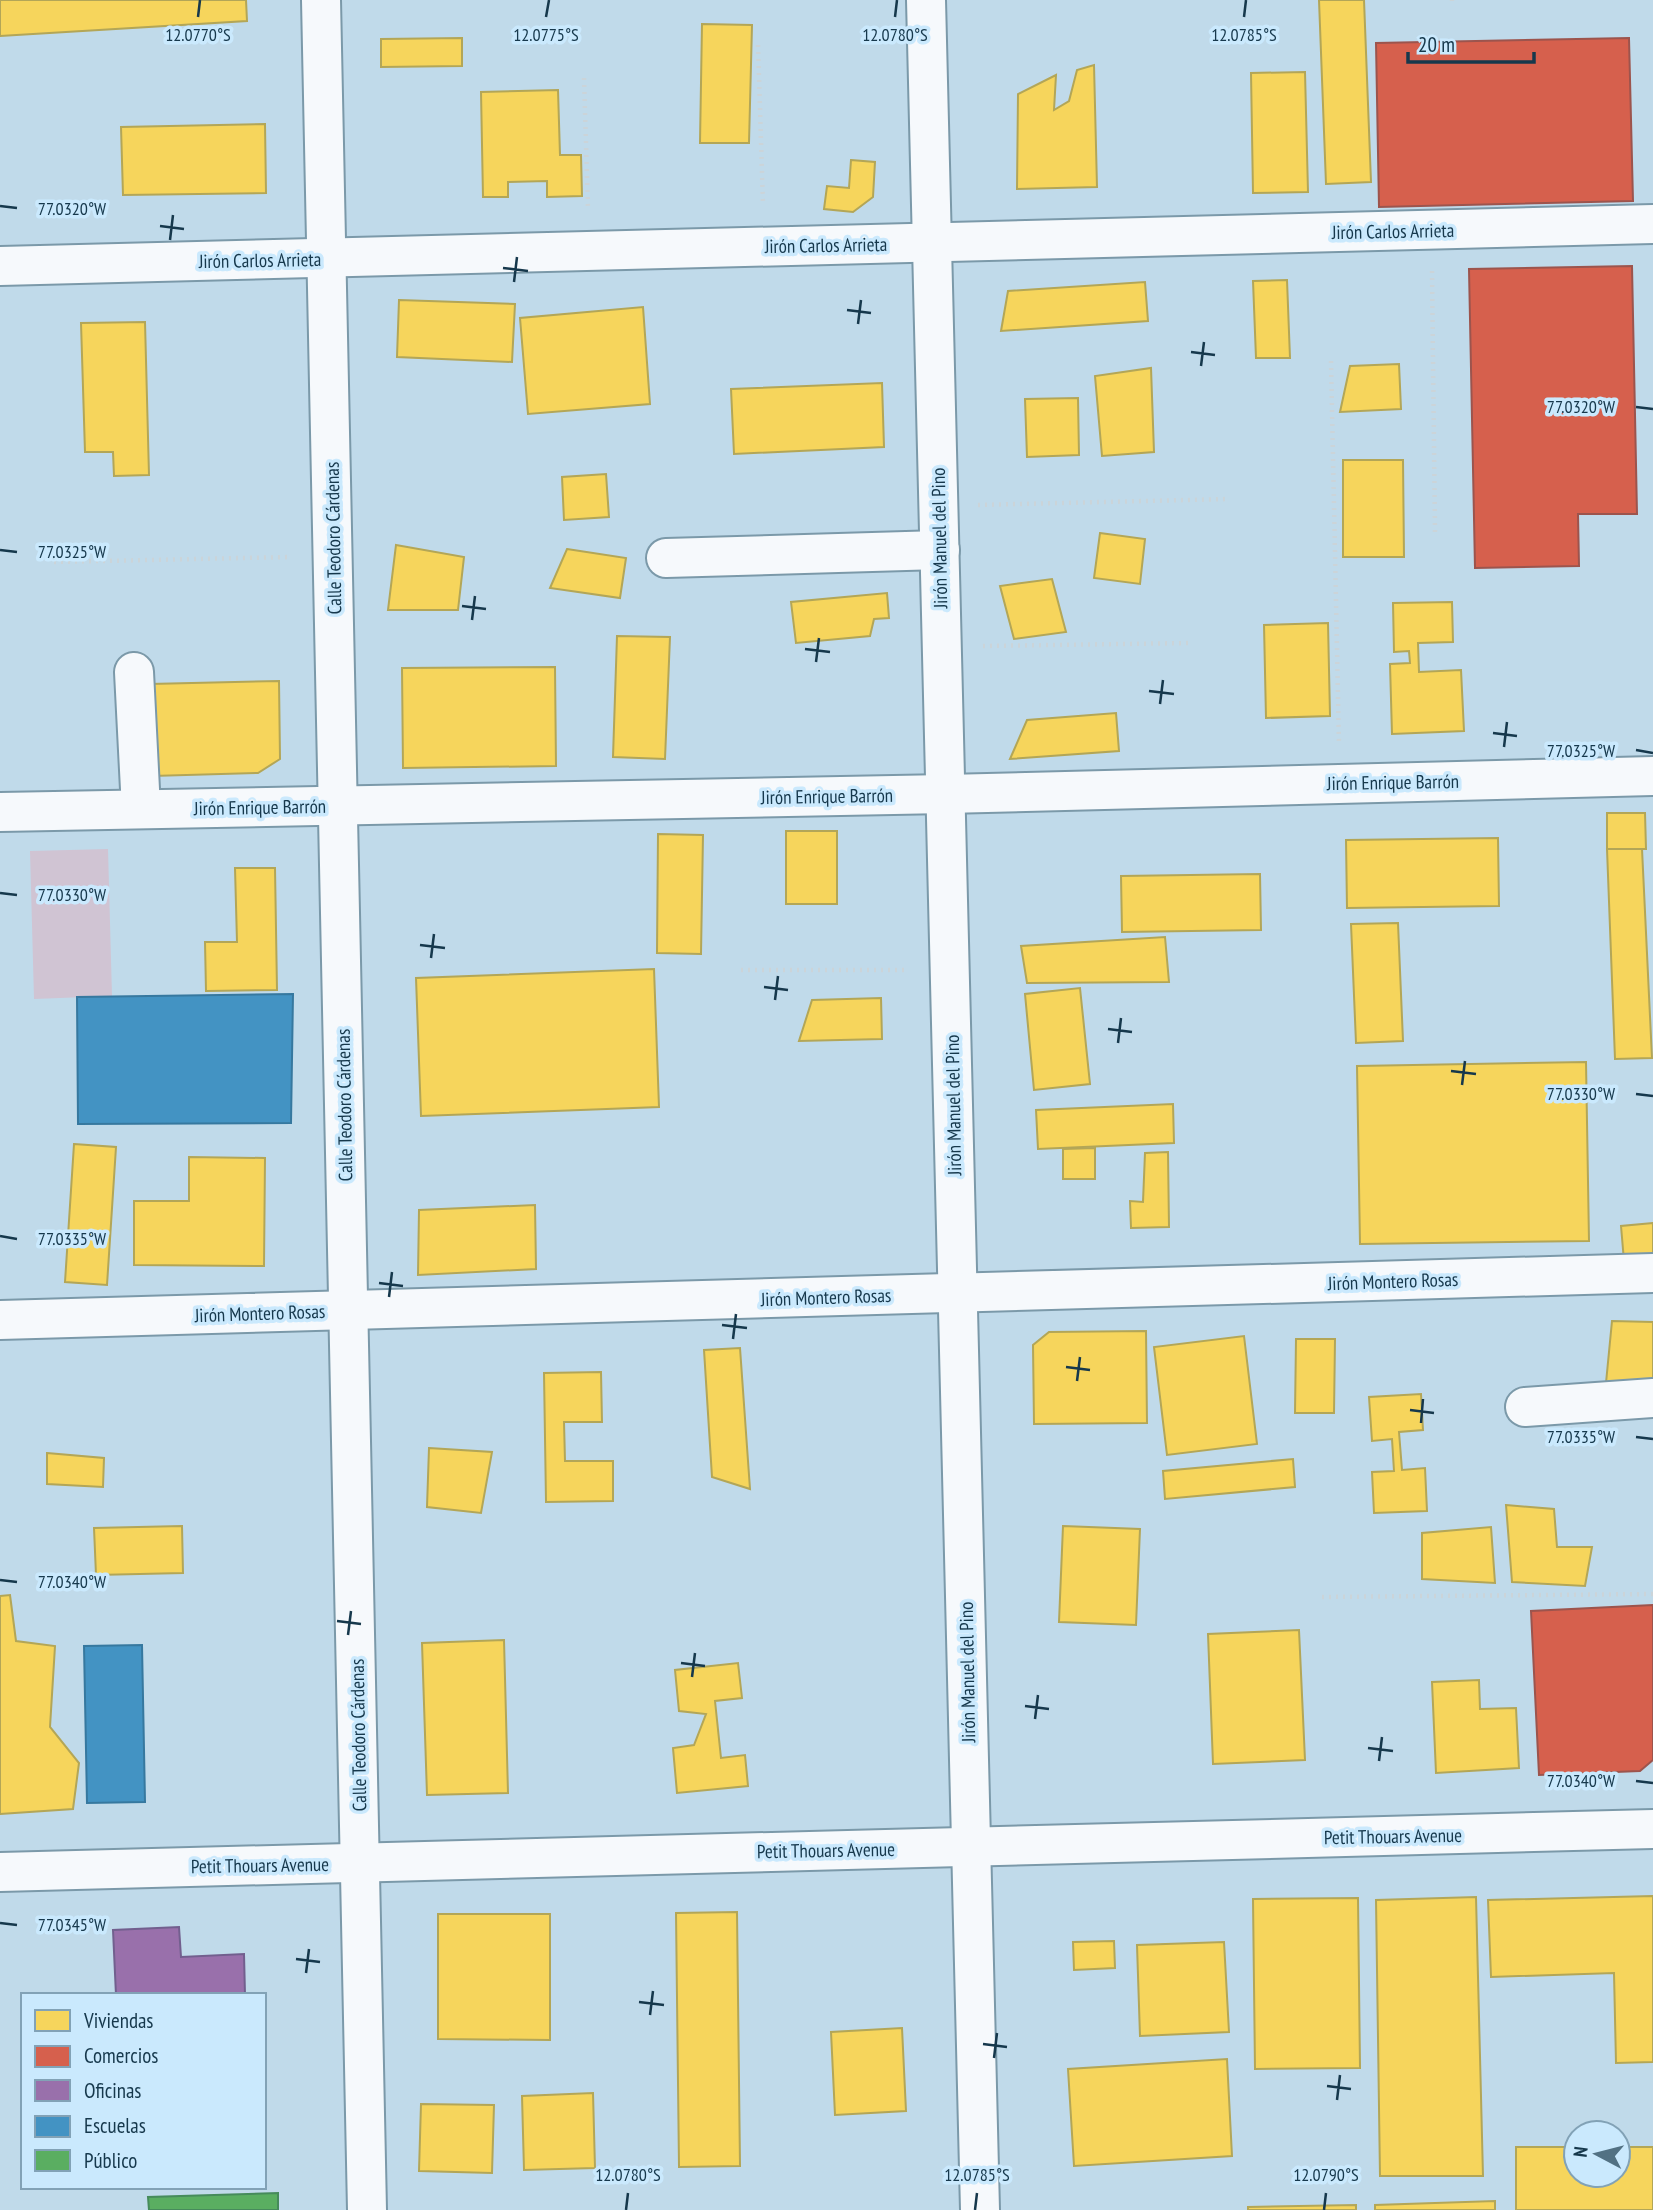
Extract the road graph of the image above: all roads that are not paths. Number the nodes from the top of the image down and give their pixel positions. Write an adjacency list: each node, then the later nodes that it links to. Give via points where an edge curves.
1 (321, 0): 5 (street, Calle Teodoro Cárdenas)
2 (926, 0): 4 (street, Jirón Manuel del Pino)
3 (1653, 224): 4 (street, Jirón Carlos Arrieta)
4 (932, 242): 5 (street, Jirón Carlos Arrieta); 7 (street, Jirón Manuel del Pino)
5 (326, 258): 6 (street, Jirón Carlos Arrieta); 12 (street, Calle Teodoro Cárdenas)
6 (0, 266)
7 (940, 550): 8 (street); 11 (street, Jirón Manuel del Pino)
8 (666, 558)
9 (134, 672): 13 (street)
10 (1653, 776): 11 (street, Jirón Enrique Barrón)
11 (946, 793): 12 (street, Jirón Enrique Barrón); 16 (street, Jirón Manuel del Pino)
12 (338, 806): 13 (street, Jirón Enrique Barrón); 17 (street, Calle Teodoro Cárdenas)
13 (141, 809): 14 (street, Jirón Enrique Barrón)
14 (0, 812)
15 (1653, 1273): 16 (street, Jirón Montero Rosas)
16 (958, 1293): 17 (street, Jirón Montero Rosas); 22 (street, Jirón Manuel del Pino)
17 (349, 1310): 18 (street, Jirón Montero Rosas); 23 (street, Calle Teodoro Cárdenas)
18 (0, 1320)
19 (1653, 1398): 20 (street)
20 (1525, 1406)
21 (1653, 1829): 22 (street, Petit Thouars Avenue)
22 (971, 1847): 23 (street, Petit Thouars Avenue); 26 (street, Jirón Manuel del Pino)
23 (360, 1862): 24 (street, Petit Thouars Avenue); 25 (street, Calle Teodoro Cárdenas)
24 (0, 1872)
25 (368, 2210)
26 (980, 2210)

